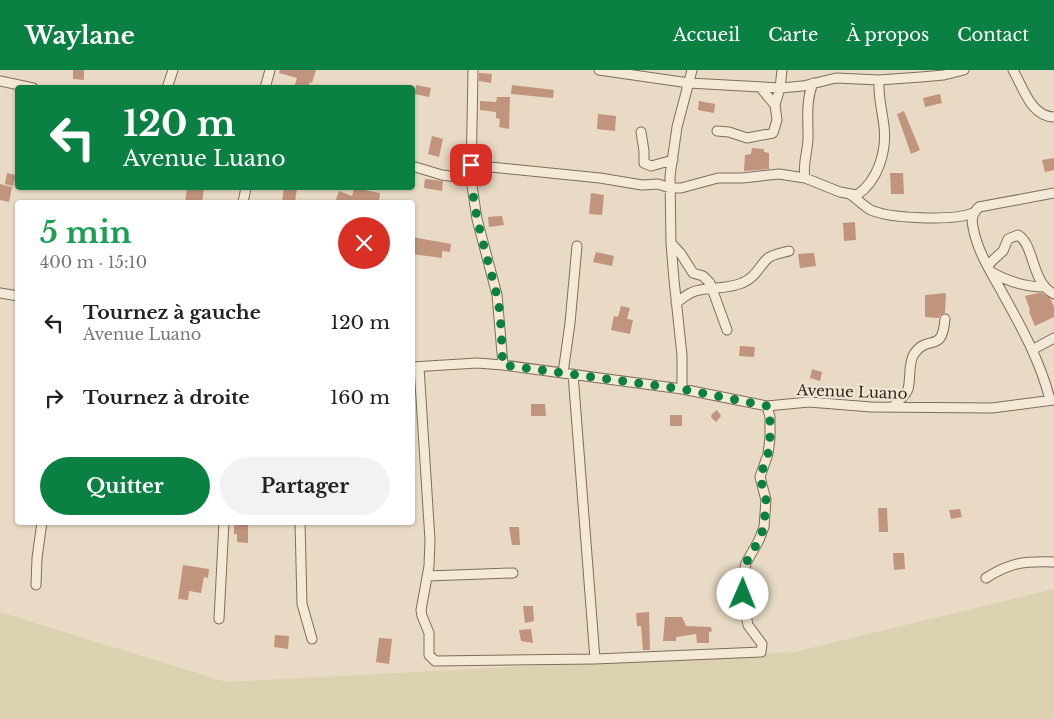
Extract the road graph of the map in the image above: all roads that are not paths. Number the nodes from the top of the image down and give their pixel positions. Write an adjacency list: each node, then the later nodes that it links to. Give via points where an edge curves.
1 (173, 70): 14 (street)
2 (270, 70): 15 (street)
3 (473, 70): 23 (street)
4 (599, 70): 11 (street)
5 (692, 70): 11 (street)
6 (782, 70): 17 (street)
7 (964, 70): 10 (street, via 944,75)
8 (1014, 70): 19 (street, via 1033,106 1045,116)
9 (0, 80): 13 (street)
10 (879, 80): 12 (street, via 836,78); 29 (street, via 884,126 883,156 866,189)
11 (689, 83): 16 (street); 22 (street)
12 (813, 83): 17 (street); 25 (street, via 809,96)
13 (21, 85)
14 (169, 85)
15 (266, 85)
16 (760, 87): 17 (street); 18 (street)
17 (780, 88): 18 (street)
18 (775, 105): 20 (street, via 776,124 770,134 747,138)
19 (1054, 117)
20 (717, 131)
21 (641, 132): 22 (street, via 644,163 651,166)
22 (672, 160): 27 (street)
23 (471, 165): 26 (street); 27 (street, via 642,185 658,184)
24 (415, 167): 26 (street)
25 (805, 178): 27 (street, via 779,174 718,178); 29 (street)
26 (471, 179): 45 (street, via 477,219 497,295)
27 (670, 188): 31 (street)
28 (1054, 194): 30 (street, via 987,204)
29 (850, 195): 30 (street, via 870,209 885,214 940,217)
30 (973, 213): 34 (street, via 973,229)
31 (671, 243): 36 (street, via 693,273 703,276); 40 (street)
32 (577, 246): 47 (street)
33 (789, 251): 36 (street, via 768,258 750,279 730,288)
34 (990, 269): 35 (street, via 1010,280); 35 (street, via 1008,239 1018,235 1024,240); 44 (street)
35 (1045, 287): 38 (street)
36 (712, 290): 40 (street, via 689,293); 42 (street)
37 (0, 293): 39 (street)
38 (1054, 294)
39 (15, 296)
40 (676, 303): 49 (street)
41 (945, 319): 52 (street, via 941,338 912,356 907,392)
42 (727, 330)
43 (1054, 338): 44 (street)
44 (1032, 350): 50 (street)
45 (503, 365): 46 (street, Avenue Luano, via 477,363); 47 (street, Avenue Luano)
46 (416, 367): 58 (street, via 430,540)
47 (563, 373): 48 (street, Avenue Luano)
48 (573, 374): 49 (street, Avenue Luano); 63 (street)
49 (682, 389): 51 (street, Avenue Luano)
50 (1052, 400): 52 (street, Avenue Luano, via 992,408)
51 (767, 406): 52 (street, Avenue Luano, via 809,402); 63 (street, via 770,438 760,477 766,500 764,527 746,563 742,583 745,615 762,644 761,652)
52 (893, 407)
53 (42, 525): 60 (street)
54 (224, 525): 61 (street)
55 (300, 525): 62 (street, via 302,604)
56 (1054, 562): 59 (street, via 1024,561)
57 (513, 573): 58 (street)
58 (428, 576): 63 (street, via 422,616 429,633 429,655 435,661)
59 (986, 578)
60 (36, 585)
61 (219, 619)
62 (312, 639)
63 (596, 659)

